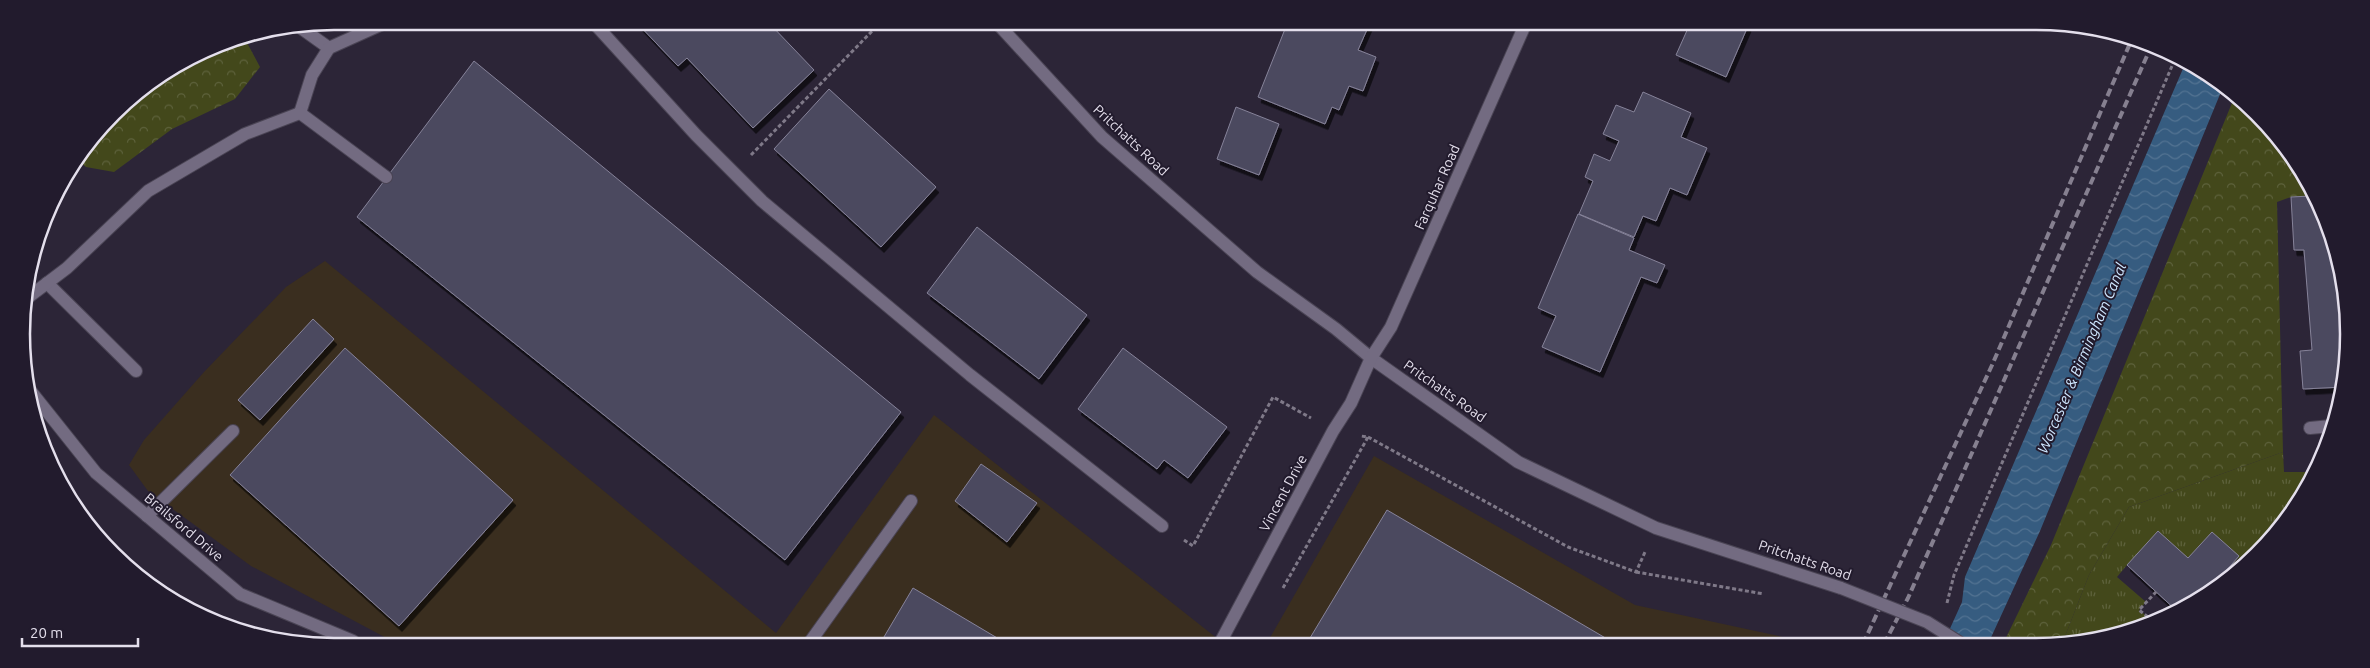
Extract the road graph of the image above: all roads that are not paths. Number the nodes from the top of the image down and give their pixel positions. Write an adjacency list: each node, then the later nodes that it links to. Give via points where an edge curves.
1 (369, 30): 6 (street)
2 (600, 30): 19 (street, via 696,136 762,202 970,376)
3 (1003, 30): 11 (street, Pritchatts Road, via 1102,137 1257,272)
4 (1523, 30): 11 (street, Farquhar Road, via 1391,327)
5 (306, 32): 6 (street)
6 (330, 48): 7 (street, via 312,74)
7 (300, 112): 8 (street); 9 (street, via 245,134 148,191)
8 (386, 177)
9 (47, 283): 10 (street); 12 (street)
10 (33, 294)
11 (1371, 358): 22 (street, Vincent Drive, via 1351,403 1333,430); 23 (street, Pritchatts Road, bridge, via 1518,462 1656,528 1841,588 1927,622)
12 (136, 371)
13 (37, 399): 18 (street, Brailsford Drive, via 96,473)
14 (2326, 427): 15 (street)
15 (2310, 428)
16 (232, 431): 18 (street)
17 (911, 501): 21 (street)
18 (147, 516): 20 (street, Brailsford Drive, via 240,594)
19 (1162, 526)
20 (346, 638)
21 (813, 638)
22 (1222, 638)
23 (1952, 638)

